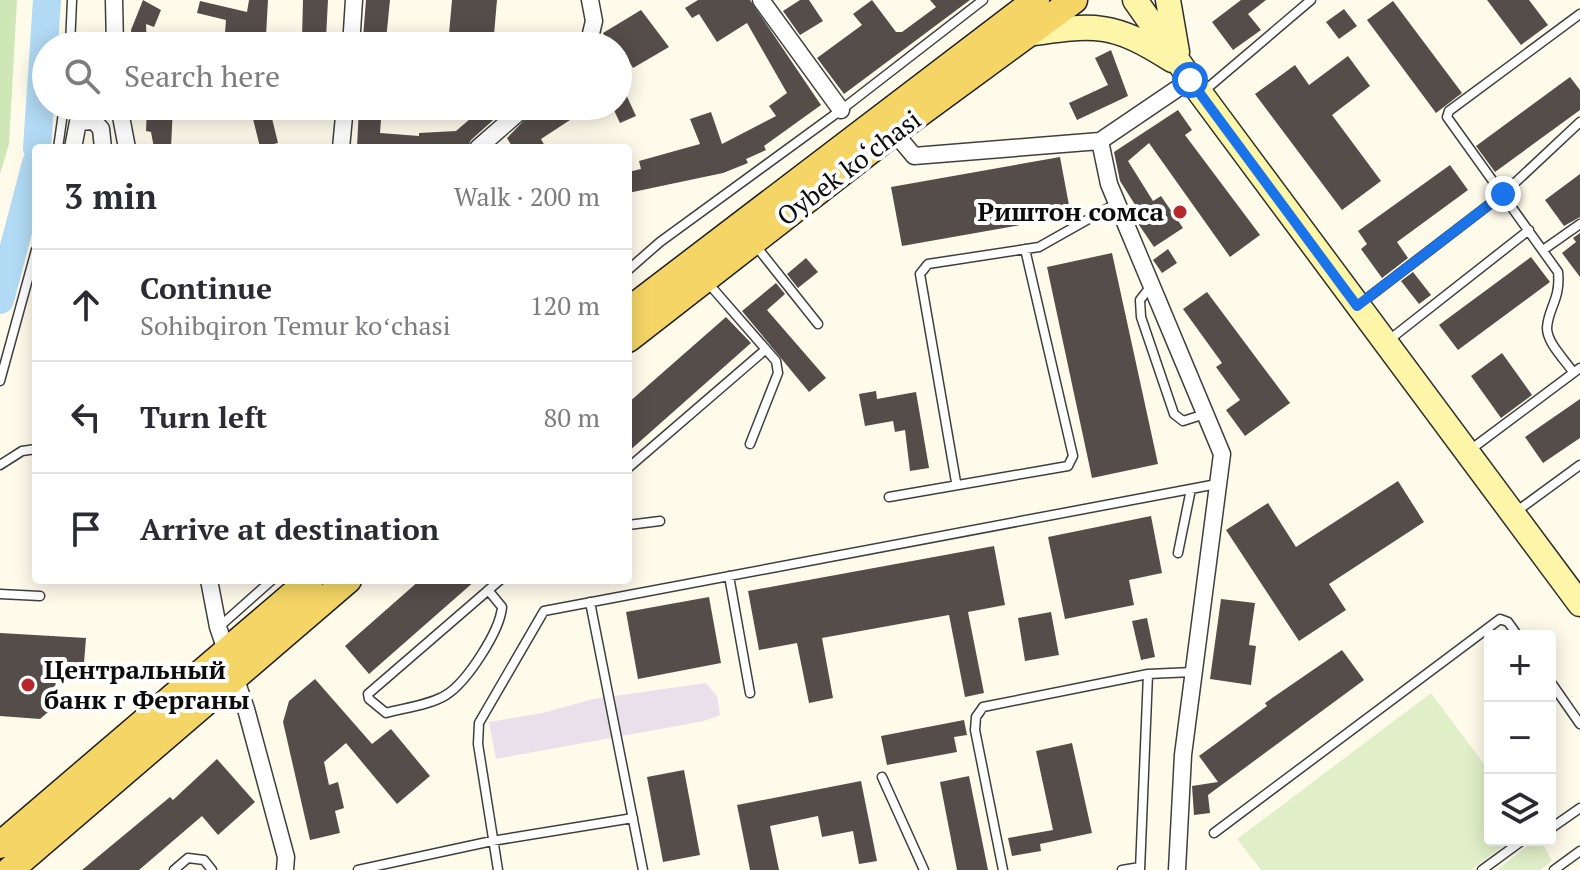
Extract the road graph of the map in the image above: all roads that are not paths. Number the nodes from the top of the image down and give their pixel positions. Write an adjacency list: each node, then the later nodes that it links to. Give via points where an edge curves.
1 (72, 0): 13 (lane)
2 (114, 0): 14 (street)
3 (354, 0): 15 (street)
4 (590, 0): 16 (street)
5 (761, 0): 19 (street)
6 (983, 0): 19 (lane)
7 (1036, 0): 45 (main road, Oybek ko‘chasi)
8 (1074, 0): 17 (main road, Oybek ko‘chasi)
9 (1135, 0): 18 (main road)
10 (1168, 0): 18 (main road)
11 (1311, 0): 18 (lane)
12 (1580, 14): 33 (lane, via 1449,111 1447,117)
13 (71, 32)
14 (115, 32)
15 (350, 32)
16 (591, 32)
17 (1028, 34): 18 (main road, via 1082,26 1112,28 1144,43); 25 (main road, Oybek ko‘chasi)
18 (1190, 80): 26 (street); 44 (main road)
19 (841, 110): 41 (lane)
20 (62, 120): 27 (lane)
21 (122, 120): 30 (street)
22 (344, 120): 31 (street)
23 (510, 120): 32 (street)
24 (1580, 122): 33 (lane)
25 (894, 132): 26 (street, via 914,156); 37 (main road, Oybek ko‘chasi)
26 (1100, 141): 34 (street)
27 (59, 144)
28 (74, 144): 29 (street, via 78,122 94,121)
29 (103, 144)
30 (126, 144)
31 (341, 144)
32 (483, 144)
33 (1503, 194): 36 (lane); 44 (lane)
34 (1117, 203): 38 (lane, via 1039,247); 43 (street)
35 (1580, 224): 39 (lane)
36 (1529, 230): 39 (lane); 48 (lane)
37 (753, 242): 42 (main road, Oybek ko‘chasi); 46 (lane)
38 (1025, 249): 59 (lane, via 928,264 920,274); 59 (lane, via 1073,456 1068,466)
39 (1543, 250): 50 (lane, via 1558,272 1560,290 1547,326 1549,337)
40 (32, 265): 51 (lane)
41 (632, 266)
42 (705, 279): 47 (main road, Oybek ko‘chasi); 49 (lane)
43 (1151, 286): 52 (street); 52 (lane, via 1140,300 1141,317 1174,414 1183,421)
44 (1357, 306): 48 (main road)
45 (632, 308)
46 (818, 324)
47 (632, 336)
48 (1385, 343): 55 (main road)
49 (765, 350): 53 (lane, via 776,361 778,373); 57 (lane)
50 (1577, 370): 55 (lane)
51 (0, 381)
52 (1205, 414): 60 (street, via 1222,454)
53 (750, 444)
54 (32, 450): 56 (lane)
55 (1466, 452): 63 (main road)
56 (0, 465)
57 (632, 465)
58 (1580, 465): 63 (lane)
59 (956, 482): 62 (lane)
60 (1218, 484): 61 (lane); 83 (street)
61 (1191, 489): 66 (lane); 67 (lane)
62 (889, 497)
63 (1513, 514): 77 (main road)
64 (660, 521): 65 (lane)
65 (632, 524)
66 (1178, 553)
67 (729, 576): 76 (lane); 87 (lane)
68 (210, 584): 78 (street)
69 (267, 584): 78 (lane)
70 (305, 584): 82 (main road)
71 (343, 584): 85 (main road)
72 (495, 584): 73 (lane)
73 (488, 590): 73 (lane, via 368,694 379,710 386,713 444,697 464,680 501,619 502,607)
74 (0, 594): 75 (lane)
75 (40, 596)
76 (590, 602): 91 (lane); 94 (lane, via 544,611 479,723)
77 (1580, 604)
78 (218, 627): 82 (street)
79 (1485, 630): 80 (lane, via 1500,619)
80 (1514, 630)
81 (1484, 631): 93 (lane)
82 (227, 653): 85 (street); 95 (main road)
83 (1193, 672): 84 (lane); 109 (street)
84 (1148, 674): 98 (lane); 107 (lane, via 983,707 975,730)
85 (236, 678): 99 (main road); 102 (street, via 286,857)
86 (1556, 690): 88 (lane)
87 (750, 693)
88 (1580, 724)
89 (882, 777): 106 (lane)
90 (1580, 808): 92 (lane)
91 (633, 818): 94 (lane); 105 (lane)
92 (1556, 825)
93 (1214, 833)
94 (492, 841): 103 (lane); 104 (lane)
95 (0, 845)
96 (1515, 846): 110 (lane)
97 (1580, 851): 111 (lane)
98 (1140, 868): 108 (lane)
99 (10, 870)
100 (174, 870): 101 (lane, via 188,858 204,860)
101 (212, 870)
102 (285, 870)
103 (358, 870)
104 (498, 870)
105 (643, 870)
106 (924, 870)
107 (1003, 870)
108 (1122, 870)
109 (1177, 870)
110 (1482, 870)
111 (1554, 870)

